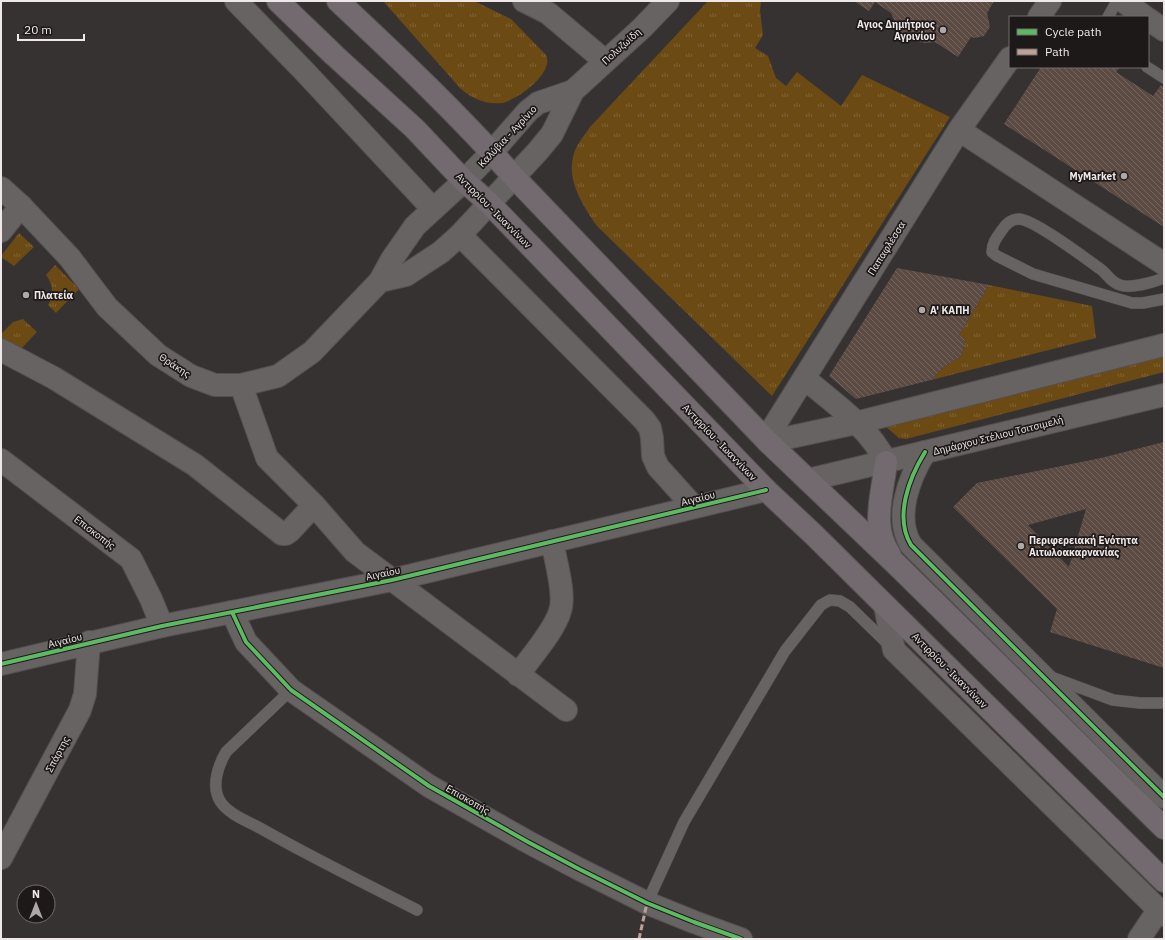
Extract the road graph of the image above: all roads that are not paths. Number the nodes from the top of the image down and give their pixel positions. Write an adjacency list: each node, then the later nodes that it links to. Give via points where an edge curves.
1 (236, 1): 26 (street)
2 (278, 1): 22 (main road, Αντιρρίου - Ιωαννίνων, via 415,129)
3 (338, 1): 20 (main road, via 437,95)
4 (524, 1): 15 (street, via 548,13)
5 (668, 1): 15 (street, Πολυζωίδη)
6 (1050, 1): 9 (street)
7 (1118, 1): 10 (lane)
8 (1123, 1): 11 (street)
9 (1040, 16)
10 (1109, 16)
11 (1144, 16)
12 (1149, 20): 13 (street)
13 (1164, 30)
14 (1009, 59): 19 (street, Παπαφλέσσα)
15 (605, 61): 18 (street, Πολυζωίδη)
16 (1149, 68): 17 (lane)
17 (1164, 78)
18 (573, 91): 20 (street, Καλύβια - Αγρίνιο, via 538,103); 21 (street, via 552,134)
19 (959, 130): 29 (street); 35 (street, Παπαφλέσσα)
20 (492, 152): 21 (main road); 22 (street, Καλύβια - Αγρίνιο)
21 (514, 177): 24 (street); 39 (main road)
22 (464, 181): 24 (main road, Αντιρρίου - Ιωαννίνων); 26 (street, Καλύβια - Αγρίνιο)
23 (1, 188): 25 (street, Θράκης)
24 (489, 204): 28 (street); 44 (main road, Αντιρρίου - Ιωαννίνων)
25 (21, 206): 27 (street); 36 (street, Θράκης, via 70,258 107,307 158,355 191,376 215,385)
26 (433, 209): 31 (street, Καλύβια - Αγρίνιο, via 406,238)
27 (1, 232)
28 (460, 235): 31 (street, via 441,252 406,275); 46 (street, via 644,420 650,428 653,456 658,466)
29 (1164, 264)
30 (1164, 278): 32 (lane, via 1143,284 1119,285 1100,268 1024,220 1015,219 1008,223 992,246 992,252 997,256 1033,274 1132,303)
31 (380, 280): 36 (street, Θράκης, via 312,352 278,376)
32 (1164, 299)
33 (1164, 345): 38 (street)
34 (1, 350): 45 (street, via 54,378 195,465 282,534 290,532)
35 (805, 379): 38 (street); 39 (street, Παπαφλέσσα)
36 (240, 386): 45 (street, via 267,458)
37 (1164, 395): 40 (street, Δημάρχου Στέλιου Τσιτσιμελή)
38 (856, 422): 39 (street); 42 (street, via 877,445)
39 (767, 440): 43 (main road)
40 (925, 452): 42 (street, Δημάρχου Στέλιου Τσιτσιμελή); 56 (street, via 912,477 906,498 904,519 907,538)
41 (1, 460): 52 (street, Επισκοπής, via 131,559)
42 (886, 462): 43 (street, Δημάρχου Στέλιου Τσιτσιμελή); 48 (main road, via 879,521 881,537)
43 (808, 480): 48 (main road)
44 (766, 490): 46 (street, Αιγαίου); 50 (main road, Αντιρρίου - Ιωαννίνων)
45 (314, 505): 49 (street, via 355,552)
46 (694, 507): 47 (street, Αιγαίου)
47 (552, 541): 49 (street, Αιγαίου); 57 (street, via 562,593 561,610 553,626)
48 (898, 566): 62 (main road)
49 (392, 580): 51 (street, Αιγαίου); 57 (street)
50 (885, 606): 54 (street); 64 (main road, Αντιρρίου - Ιωαννίνων)
51 (232, 612): 52 (street, Αιγαίου); 58 (street, Επισκοπής, via 246,642)
52 (162, 626): 53 (street, Αιγαίου)
53 (89, 642): 55 (street, Αιγαίου); 63 (street, Σπάρτης, via 85,694 80,710)
54 (894, 650): 65 (lane, via 850,607 840,601 830,600 821,605 785,651 688,815); 67 (street)
55 (1, 664)
56 (1039, 673): 59 (lane, via 1113,700); 61 (street)
57 (518, 675): 60 (street)
58 (291, 690): 65 (street, Επισκοπής, via 429,786 534,846); 66 (lane, via 226,752 217,774 219,800 227,809 275,836)
59 (1164, 703)
60 (566, 710)
61 (1164, 797)
62 (1164, 828)
63 (1, 858)
64 (1164, 881)
65 (647, 903): 68 (street, Επισκοπής)
66 (417, 910)
67 (1162, 912): 69 (street)
68 (741, 939)
69 (1138, 939)

